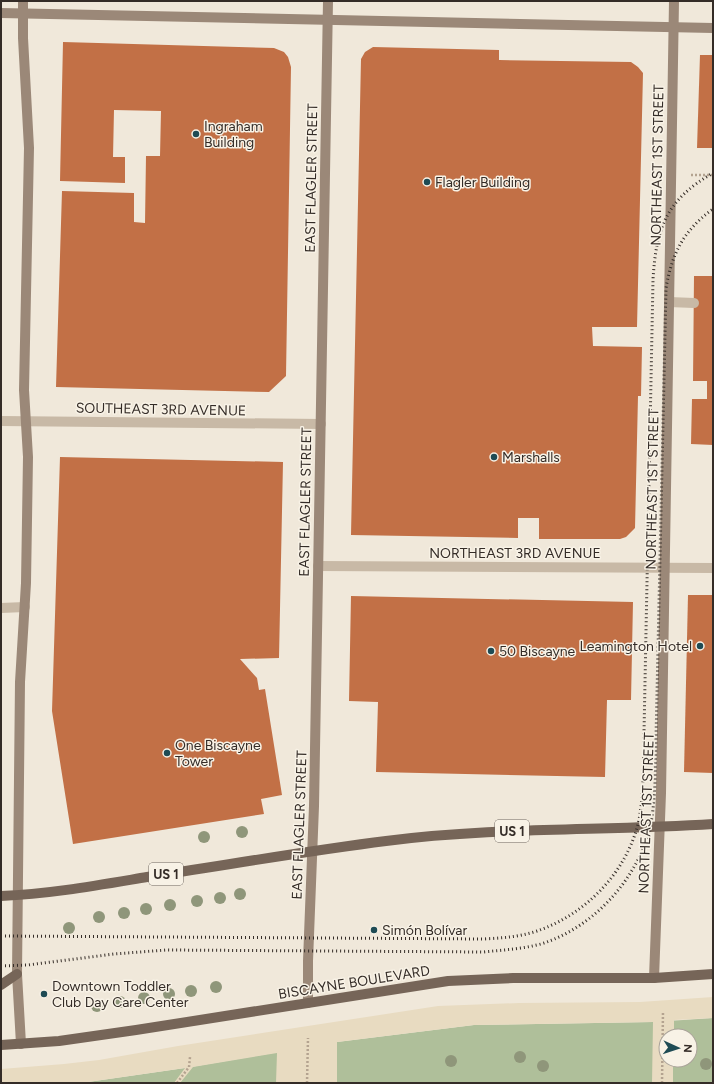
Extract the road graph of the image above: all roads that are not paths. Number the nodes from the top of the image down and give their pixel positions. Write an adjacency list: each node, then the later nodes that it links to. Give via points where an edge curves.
1 (23, 1): 5 (main road)
2 (328, 1): 6 (main road, EAST FLAGLER STREET)
3 (674, 1): 7 (main road, NORTHEAST 1ST STREET)
4 (1, 13): 5 (main road)
5 (23, 13): 6 (main road); 12 (main road, via 29,148)
6 (328, 19): 7 (main road); 13 (main road, EAST FLAGLER STREET)
7 (673, 27): 8 (main road); 9 (main road, NORTHEAST 1ST STREET)
8 (713, 28)
9 (669, 302): 10 (street); 15 (main road, NORTHEAST 1ST STREET)
10 (694, 303)
11 (1, 421): 12 (street, SOUTHEAST 3RD AVENUE)
12 (25, 421): 13 (street, SOUTHEAST 3RD AVENUE); 17 (main road, via 28,457)
13 (321, 424): 14 (main road, EAST FLAGLER STREET)
14 (318, 566): 15 (street, NORTHEAST 3RD AVENUE); 21 (main road, EAST FLAGLER STREET)
15 (665, 567): 16 (street, NORTHEAST 3RD AVENUE); 20 (main road, NORTHEAST 1ST STREET)
16 (713, 568)
17 (25, 607): 18 (street); 22 (main road, via 20,689)
18 (1, 608)
19 (713, 824): 20 (main road, US 1)
20 (660, 827): 21 (main road, US 1, via 444,835); 26 (main road, NORTHEAST 1ST STREET)
21 (313, 851): 22 (main road, US 1, via 54,892); 28 (main road, EAST FLAGLER STREET)
22 (19, 895): 23 (main road, US 1); 24 (main road)
23 (1, 896)
24 (17, 974): 27 (main road); 29 (main road)
25 (713, 974): 26 (main road, BISCAYNE BOULEVARD)
26 (654, 978): 28 (main road, BISCAYNE BOULEVARD, via 477,979 412,986)
27 (1, 985)
28 (308, 1003): 29 (main road, BISCAYNE BOULEVARD, via 136,1030)
29 (21, 1044): 30 (main road, BISCAYNE BOULEVARD)
30 (1, 1045)

